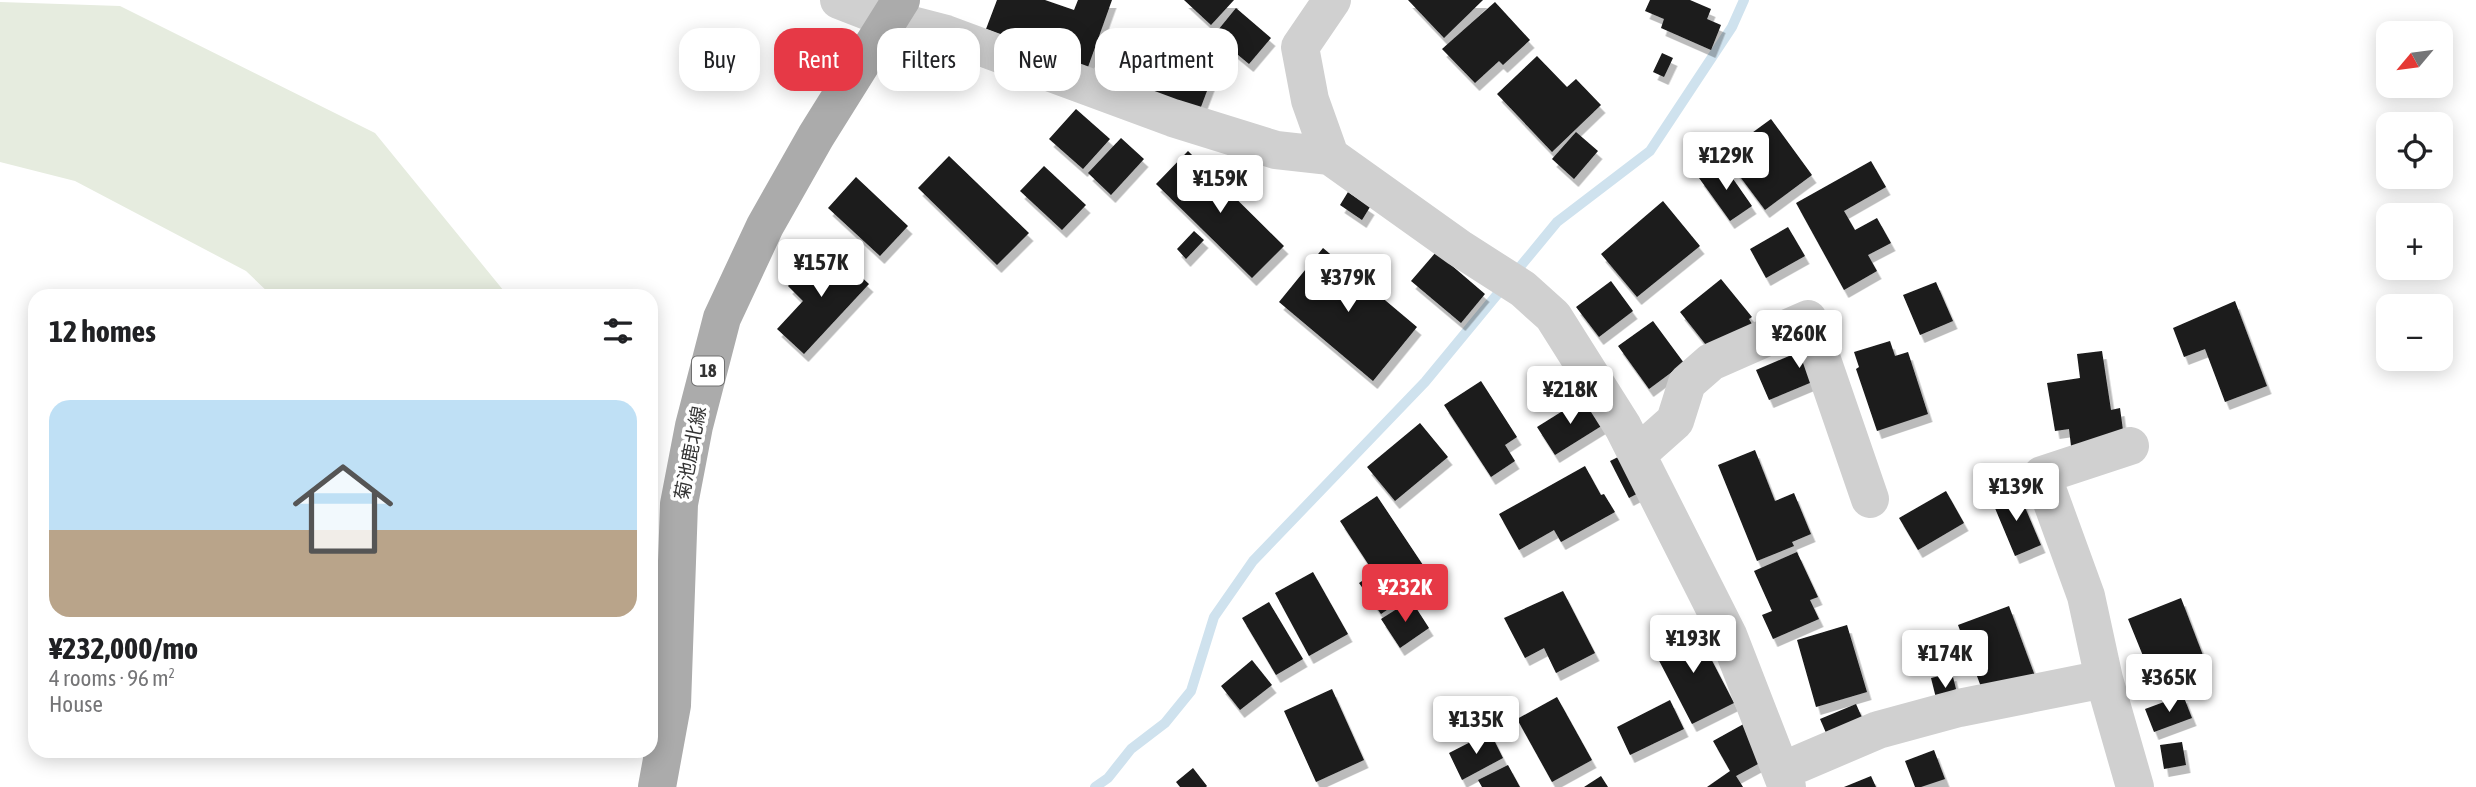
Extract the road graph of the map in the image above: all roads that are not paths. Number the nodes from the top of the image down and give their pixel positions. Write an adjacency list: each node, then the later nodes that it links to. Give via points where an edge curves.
1 (839, 0): 3 (street)
2 (1332, 0): 4 (street, via 1300,47 1310,100)
3 (895, 9): 4 (street, via 946,34 1173,118 1276,150); 10 (main road, 菊池鹿北線 / 18, via 816,136 722,318 679,504 672,705)
4 (1330, 156): 6 (street, via 1523,289 1553,316)
5 (2130, 446): 8 (street, via 2042,475 2086,596)
6 (1634, 449): 7 (street, via 1648,445 1675,421 1687,383 1711,362 1808,319); 9 (street, via 1728,635)
7 (1870, 499)
8 (2104, 679): 9 (street, via 1959,708 1878,730); 11 (street)
9 (1785, 779)
10 (657, 787)
11 (2135, 787)

